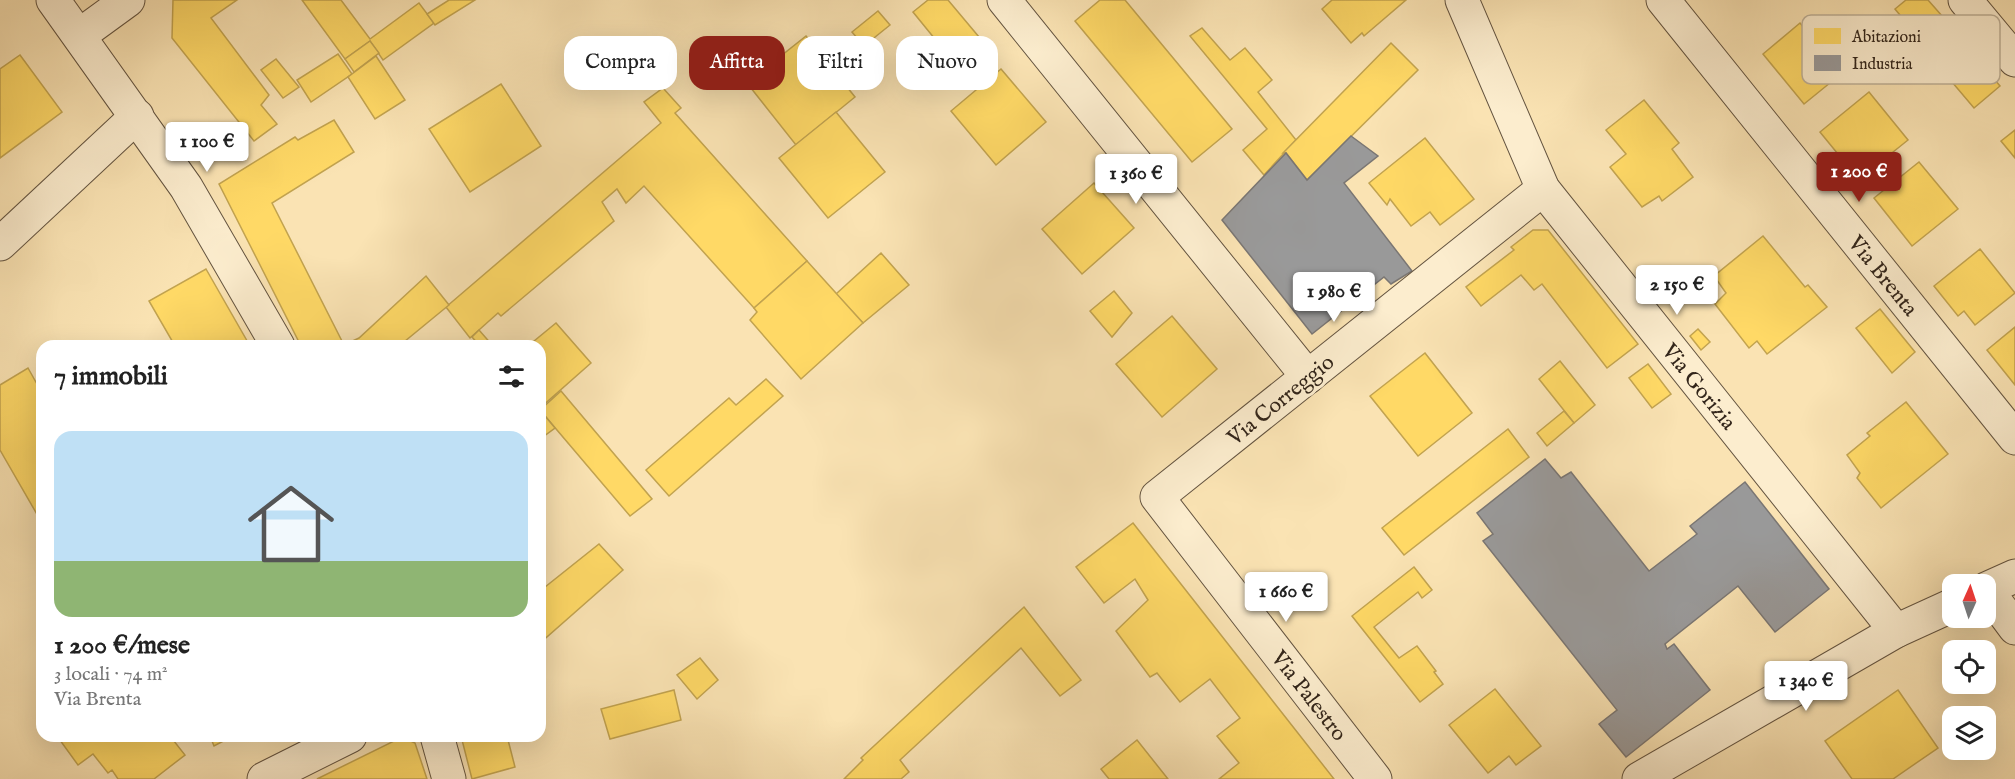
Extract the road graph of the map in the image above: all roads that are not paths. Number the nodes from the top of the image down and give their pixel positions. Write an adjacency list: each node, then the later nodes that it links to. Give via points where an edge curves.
1 (53, 0): 8 (street)
2 (128, 0): 8 (street)
3 (1004, 0): 15 (street)
4 (1462, 0): 12 (street, Via Gorizia)
5 (1663, 0): 16 (street, Via Brenta)
6 (1965, 0): 7 (street)
7 (1978, 15)
8 (80, 35): 11 (street)
9 (2000, 42): 10 (street)
10 (2015, 60)
11 (137, 116): 13 (street); 14 (street, via 186,187)
12 (1543, 189): 15 (street, Via Correggio); 23 (street, Via Gorizia)
13 (0, 244)
14 (275, 340)
15 (1308, 377): 17 (street, Via Correggio)
16 (2015, 438)
17 (1157, 497): 28 (street, Via Palestro)
18 (2015, 576): 19 (street)
19 (1996, 585)
20 (1996, 602): 22 (street)
21 (1942, 609): 23 (street)
22 (2015, 628)
23 (1896, 631): 29 (street)
24 (338, 742): 26 (street)
25 (439, 742): 27 (street)
26 (264, 779)
27 (449, 779)
28 (1375, 779)
29 (1639, 779)

